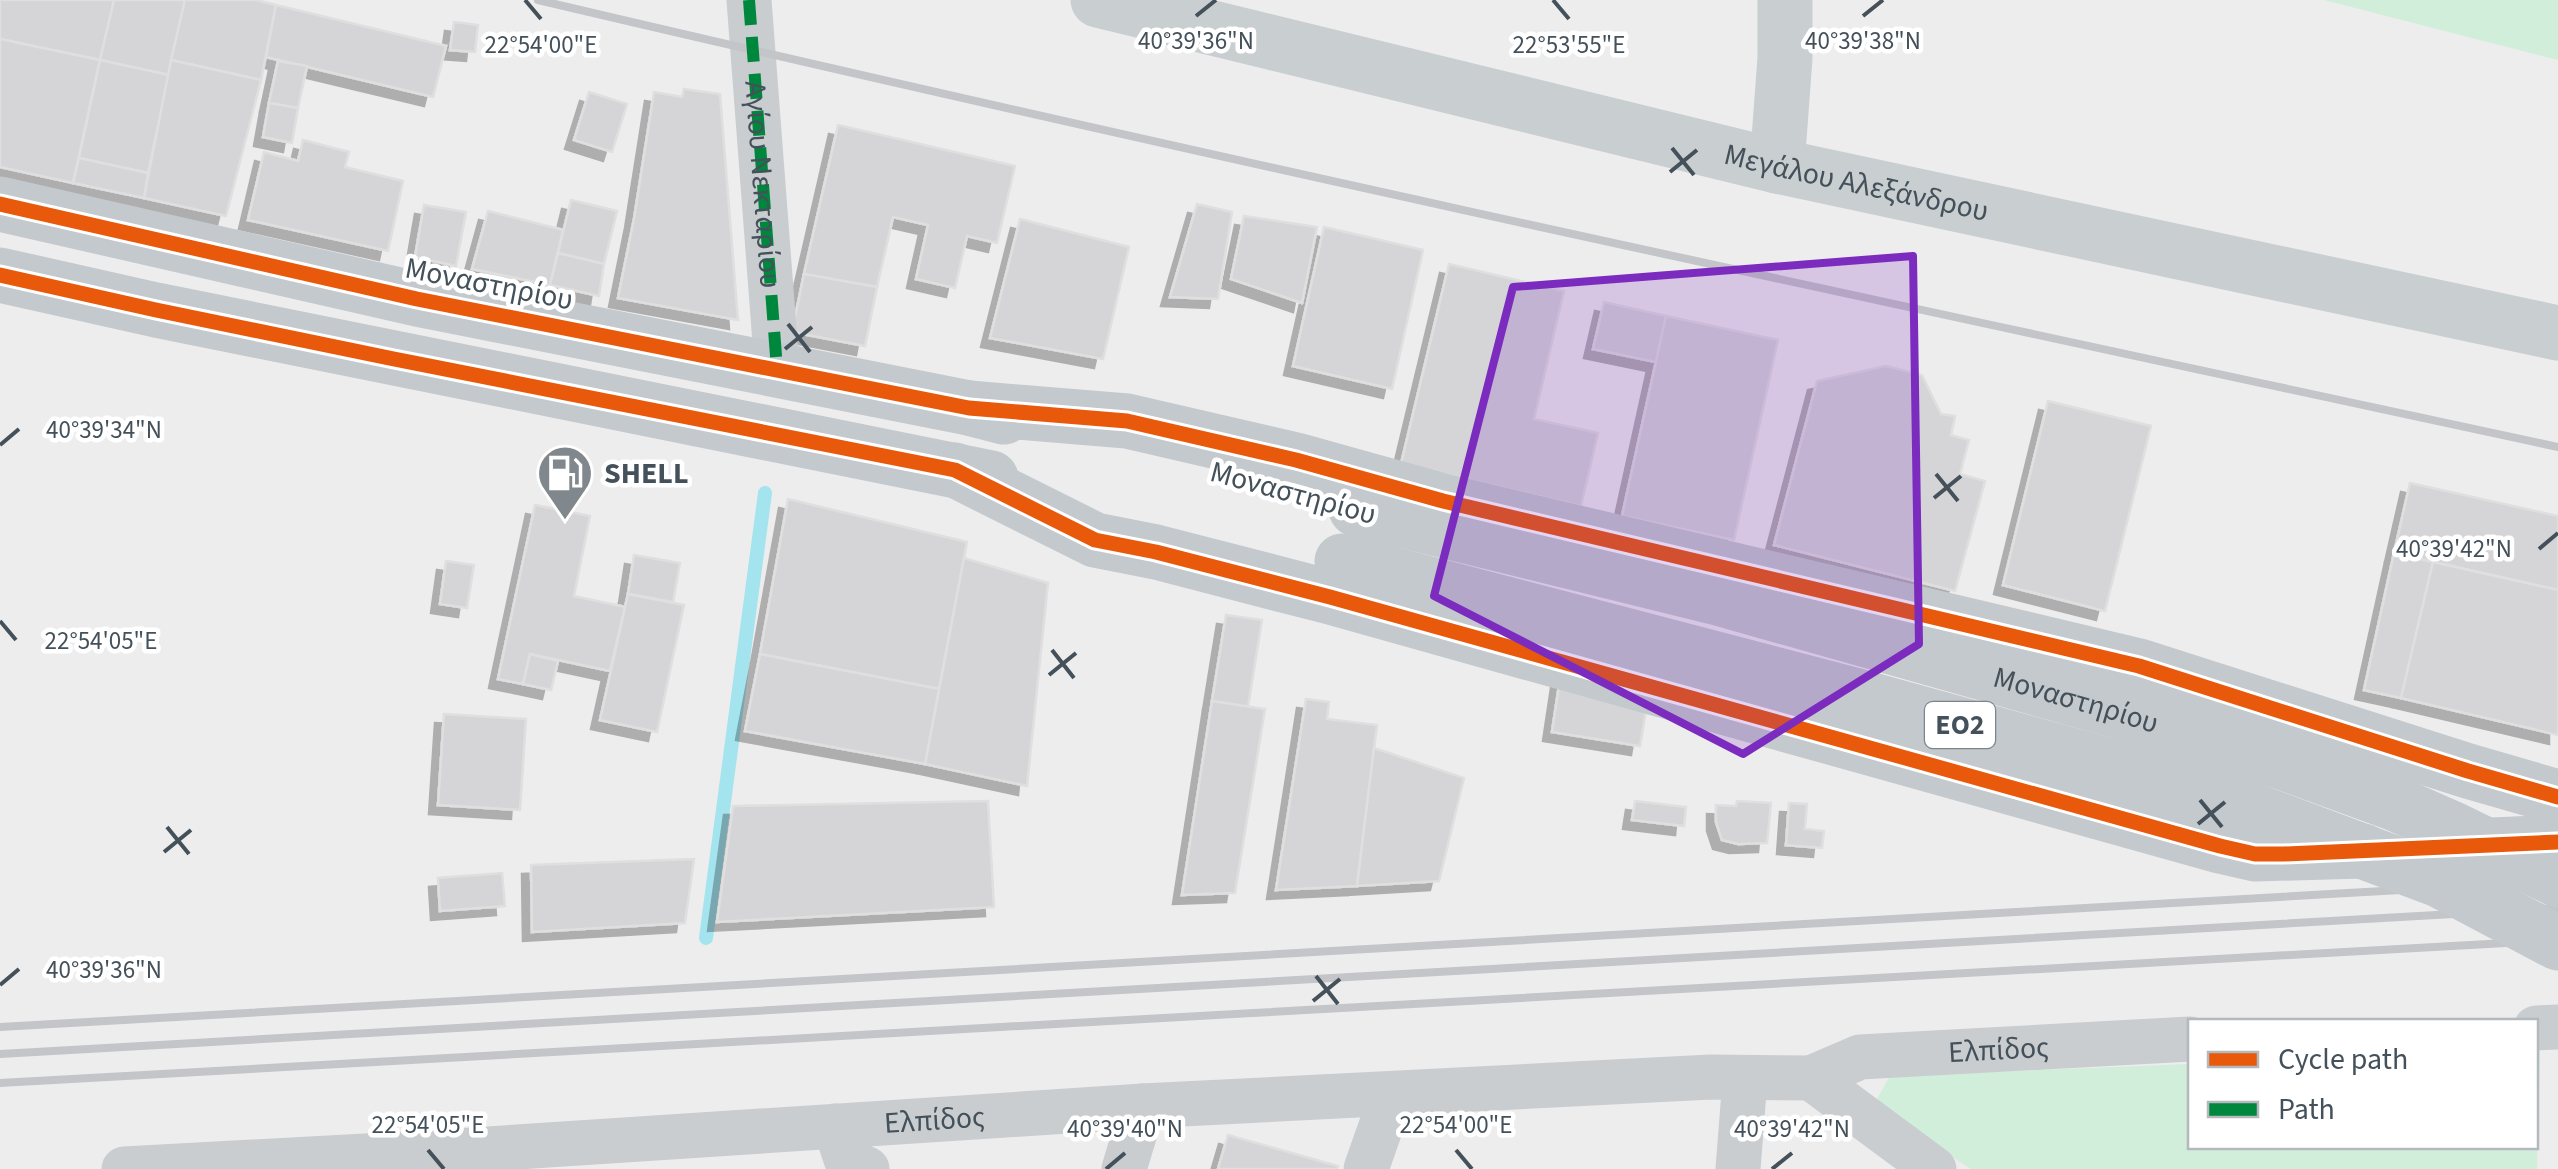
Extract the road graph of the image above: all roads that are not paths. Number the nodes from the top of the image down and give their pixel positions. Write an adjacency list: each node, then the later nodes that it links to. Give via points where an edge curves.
1 (748, 0): 8 (street, Αγίου Νεκταρίου)
2 (1098, 0): 4 (street, Μεγάλου Αλεξάνδρου)
3 (1785, 0): 4 (street)
4 (1777, 166): 7 (street, Μεγάλου Αλεξάνδρου)
5 (0, 204): 8 (main road, Μοναστηρίου / ΕΟ2, via 418,299)
6 (0, 275): 10 (main road, Μοναστηρίου / ΕΟ2)
7 (2558, 333)
8 (777, 369): 9 (main road, Μοναστηρίου / ΕΟ2)
9 (969, 408): 11 (main road, via 1128,420 2138,666); 13 (main road, Μοναστηρίου / ΕΟ2, bridge, via 1718,598 2116,711 2396,804)
10 (955, 470): 12 (main road, via 1095,540 1330,597 2220,846 2284,854); 14 (main road, Μοναστηρίου / ΕΟ2, bridge, via 1342,562 2204,792 2439,880)
11 (2558, 797)
12 (2558, 842)
13 (2558, 880)
14 (2558, 943)
15 (2188, 1039): 16 (street, Ελπίδος, via 1860,1057)
16 (1811, 1078): 17 (street, Ελπίδος); 29 (street)
17 (1745, 1079): 18 (street, Ελπίδος); 28 (street)
18 (1392, 1095): 19 (street, Ελπίδος); 27 (street)
19 (1143, 1106): 20 (street, Ελπίδος); 26 (street)
20 (836, 1126): 21 (street, Ελπίδος); 25 (street, via 846,1158)
21 (721, 1150): 22 (street, Ελπίδος)
22 (455, 1160): 23 (street, Ελπίδος)
23 (211, 1167): 24 (street, Ελπίδος)
24 (124, 1169)
25 (867, 1169)
26 (1124, 1169)
27 (1366, 1169)
28 (1738, 1169)
29 (1934, 1169)

